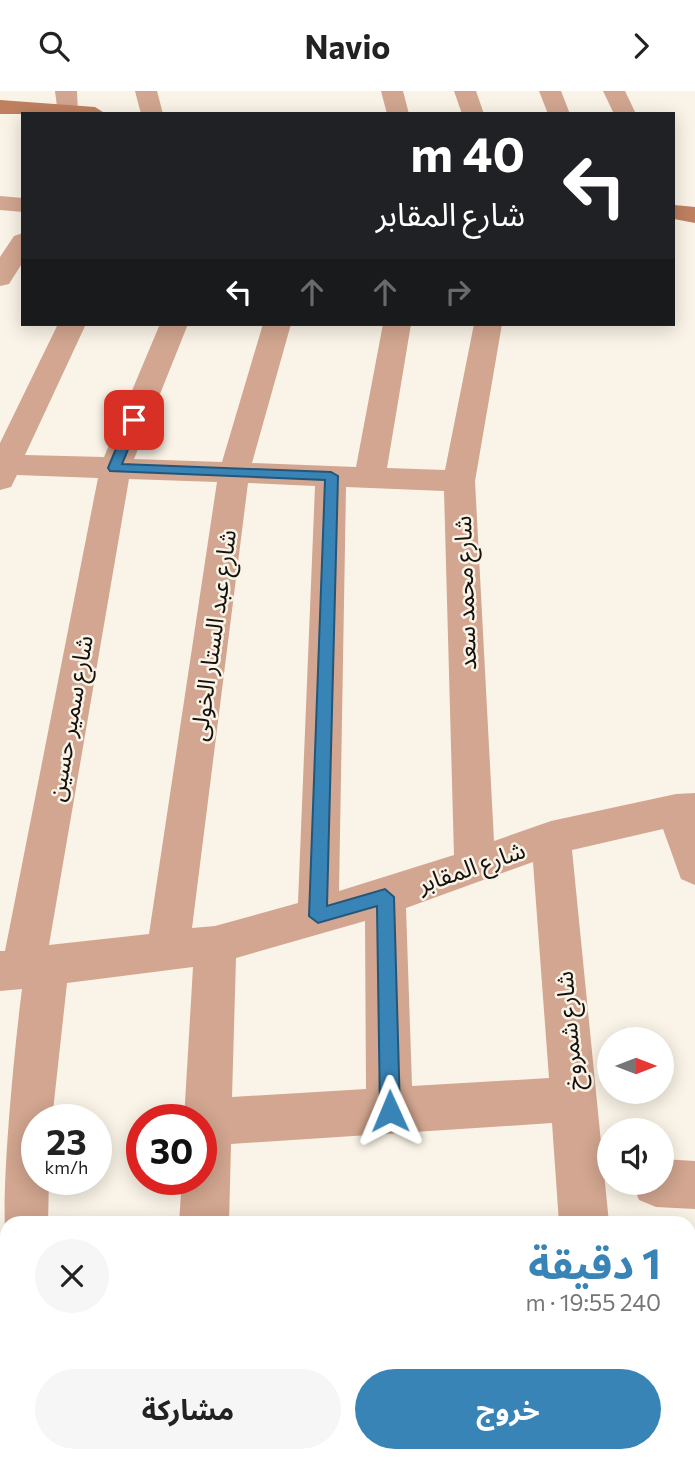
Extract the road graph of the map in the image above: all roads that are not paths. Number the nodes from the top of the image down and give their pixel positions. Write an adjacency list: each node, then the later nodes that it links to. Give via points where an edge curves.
1 (146, 91): 9 (street)
2 (392, 91): 10 (street)
3 (465, 91): 11 (street)
4 (550, 91): 12 (street)
5 (614, 91): 13 (street)
6 (67, 101): 7 (main road); 8 (main road)
7 (0, 107)
8 (91, 112)
9 (151, 112)
10 (397, 112)
11 (472, 112)
12 (558, 112)
13 (624, 112)
14 (0, 122): 15 (main road)
15 (21, 123)
16 (675, 189): 17 (main road)
17 (695, 192)
18 (0, 203): 19 (street)
19 (21, 205)
20 (675, 212): 21 (main road)
21 (695, 215)
22 (21, 244): 23 (street)
23 (0, 278)
24 (71, 326): 30 (street)
25 (172, 326): 29 (street, شارع سمير حسين)
26 (276, 326): 31 (street, شارع عبد الستار الخولى)
27 (397, 326): 33 (street)
28 (488, 326): 34 (street, شارع محمد سعد)
29 (114, 468): 30 (street); 31 (street); 43 (street, شارع سمير حسين)
30 (2, 472)
31 (234, 473): 32 (street); 42 (street, شارع عبد الستار الخولى)
32 (331, 476): 33 (street); 40 (street)
33 (370, 478): 34 (street)
34 (459, 481): 37 (street, شارع محمد سعد)
35 (685, 809): 36 (street, شارع المقابر); 38 (street)
36 (551, 838): 37 (street, شارع المقابر); 44 (street, شارع شمروخ)
37 (475, 865): 39 (street, شارع المقابر)
38 (695, 867)
39 (385, 897): 40 (street, شارع المقابر); 46 (street)
40 (318, 916): 41 (street, شارع المقابر)
41 (215, 944): 42 (street, شارع المقابر); 45 (street)
42 (168, 951): 43 (street, شارع المقابر)
43 (23, 969): 52 (street, شارع سمير حسين, via 29,1112)
44 (573, 1099): 46 (street); 50 (street, شارع شمروخ)
45 (208, 1104)
46 (390, 1111): 47 (street)
47 (217, 1121)
48 (674, 1184): 49 (street)
49 (695, 1185)
50 (591, 1194)
51 (205, 1195): 53 (street)
52 (23, 1216)
53 (204, 1216)

